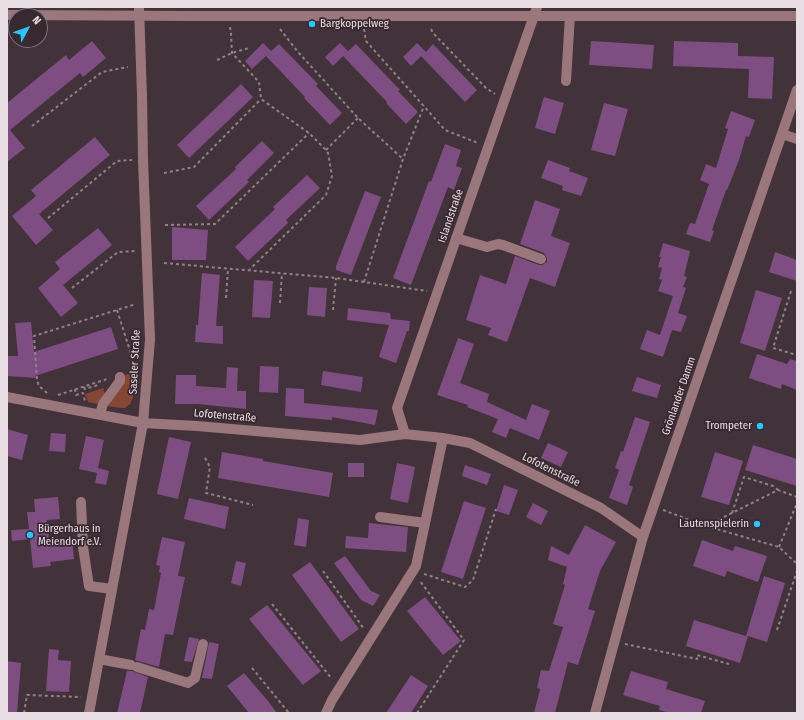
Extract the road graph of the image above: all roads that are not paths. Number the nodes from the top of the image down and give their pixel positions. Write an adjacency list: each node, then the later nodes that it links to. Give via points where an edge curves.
1 (139, 11): 2 (street); 4 (street); 16 (street, Saseler Straße, via 150,340)
2 (536, 11): 5 (street); 11 (street, Islandstraße)
3 (672, 11): 5 (street); 6 (street)
4 (7, 15)
5 (570, 16): 7 (street)
6 (797, 16)
7 (566, 81)
8 (797, 90): 9 (street, Grönlander Damm)
9 (782, 134): 10 (street); 22 (street, Grönlander Damm)
10 (797, 139)
11 (456, 238): 12 (street, via 487,247 503,245); 17 (street, Islandstraße, via 397,408)
12 (541, 259)
13 (123, 375): 15 (street, via 103,404)
14 (7, 397): 15 (street, Lofotenstraße)
15 (100, 414): 16 (street, Lofotenstraße)
16 (143, 423): 17 (street, Lofotenstraße, via 360,440); 23 (street, Saseler Straße)
17 (404, 434): 18 (street, Lofotenstraße)
18 (443, 438): 21 (street); 22 (street, Lofotenstraße, via 470,443 601,508)
19 (81, 502): 23 (street, via 83,547 89,586)
20 (380, 517): 21 (street)
21 (425, 523): 27 (street, via 416,566)
22 (643, 537): 28 (street, Grönlander Damm)
23 (112, 589): 25 (street, Saseler Straße)
24 (203, 644): 25 (street, via 195,678 188,683 134,666)
25 (99, 659): 26 (street, Saseler Straße)
26 (89, 713)
27 (326, 713)
28 (595, 713)

